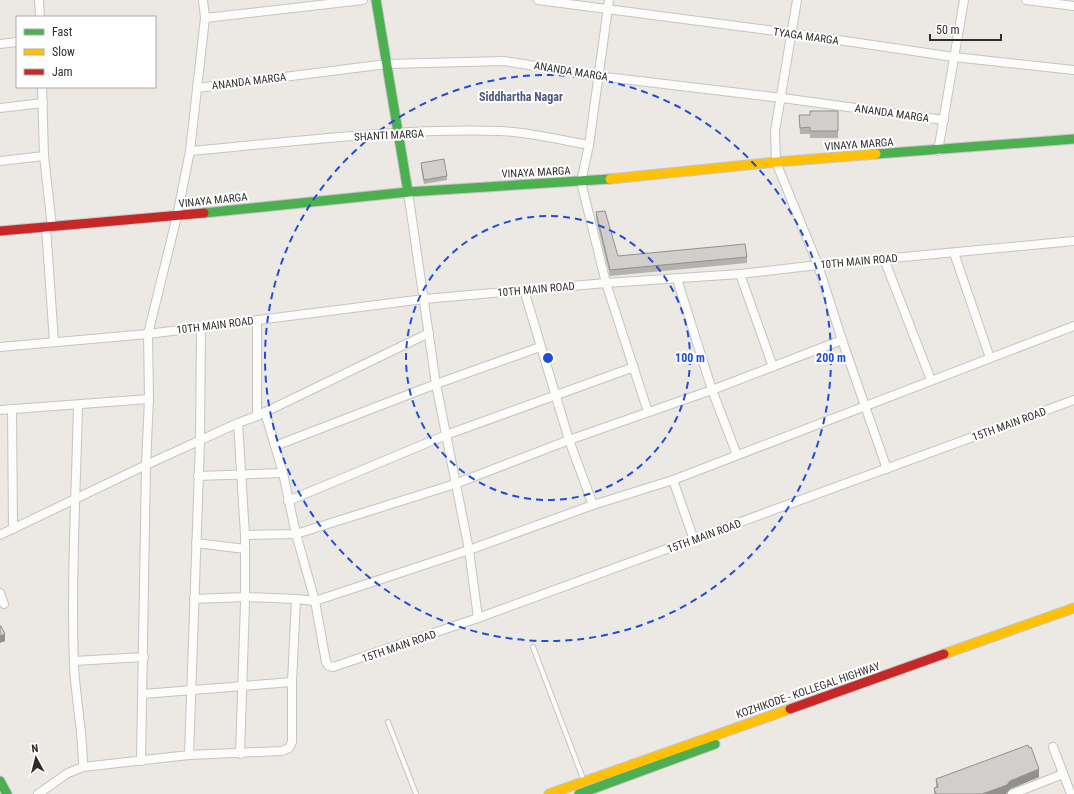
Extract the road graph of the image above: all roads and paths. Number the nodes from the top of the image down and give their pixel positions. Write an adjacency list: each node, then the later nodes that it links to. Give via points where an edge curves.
1 (39, 0): 14 (street)
2 (203, 0): 15 (street)
3 (363, 0): 15 (street)
4 (376, 0): 20 (street)
5 (538, 0): 13 (street, TYAGA MARGA)
6 (609, 0): 13 (street)
7 (797, 0): 16 (street)
8 (964, 0): 19 (street)
9 (1026, 0): 11 (street)
10 (1072, 0): 11 (street)
11 (1074, 6): 12 (street)
12 (1074, 9)
13 (608, 10): 16 (street, TYAGA MARGA); 22 (street)
14 (40, 16)
15 (205, 18): 24 (street)
16 (791, 33): 19 (street, TYAGA MARGA); 25 (street)
17 (16, 42): 18 (street)
18 (0, 44)
19 (954, 58): 21 (street, TYAGA MARGA); 28 (street)
20 (386, 64): 22 (street, ANANDA MARGA, via 504,61); 24 (street, ANANDA MARGA); 29 (street)
21 (1074, 70)
22 (597, 76): 25 (street, ANANDA MARGA); 31 (street)
23 (42, 88): 26 (street)
24 (197, 88): 32 (street)
25 (782, 98): 28 (street, ANANDA MARGA); 36 (street, via 775,131)
26 (43, 103): 27 (street); 34 (street)
27 (0, 108)
28 (944, 120): 33 (street)
29 (398, 133): 31 (street, SHANTI MARGA, via 501,131); 32 (street, SHANTI MARGA); 38 (street)
30 (1074, 139): 33 (street, VINAYA MARGA)
31 (589, 145): 37 (street)
32 (190, 151): 39 (street)
33 (938, 151): 36 (street, VINAYA MARGA)
34 (44, 156): 35 (street); 40 (street)
35 (0, 161)
36 (776, 162): 37 (street, VINAYA MARGA); 45 (street)
37 (581, 182): 38 (street, VINAYA MARGA); 48 (street)
38 (408, 192): 39 (street, VINAYA MARGA); 50 (street)
39 (177, 216): 40 (street, VINAYA MARGA); 55 (street)
40 (49, 227): 41 (street, VINAYA MARGA); 57 (street)
41 (0, 231)
42 (1074, 241): 43 (street, 10TH MAIN ROAD)
43 (954, 253): 44 (street, 10TH MAIN ROAD); 60 (street)
44 (884, 259): 45 (street, 10TH MAIN ROAD); 63 (street)
45 (818, 264): 46 (street, 10TH MAIN ROAD); 56 (street)
46 (740, 274): 47 (street, 10TH MAIN ROAD); 62 (street)
47 (677, 279): 48 (street, 10TH MAIN ROAD); 65 (street)
48 (606, 283): 49 (street, 10TH MAIN ROAD); 61 (street)
49 (524, 290): 50 (street, 10TH MAIN ROAD); 59 (street)
50 (424, 299): 51 (street, 10TH MAIN ROAD); 54 (street)
51 (257, 320): 52 (street, 10TH MAIN ROAD); 74 (street)
52 (200, 326): 55 (street, 10TH MAIN ROAD); 78 (street)
53 (1074, 326): 60 (street)
54 (429, 333): 64 (street); 74 (street)
55 (148, 334): 57 (street, 10TH MAIN ROAD); 67 (street)
56 (842, 340): 62 (street); 70 (street)
57 (54, 342): 58 (street, 10TH MAIN ROAD)
58 (0, 347)
59 (540, 347): 64 (street); 66 (street)
60 (990, 358): 63 (street)
61 (634, 367): 66 (street); 73 (street)
62 (773, 367): 65 (street)
63 (931, 380): 70 (street)
64 (436, 384): 76 (street); 79 (street)
65 (712, 390): 73 (street); 80 (street)
66 (555, 396): 76 (street); 77 (street)
67 (149, 399): 69 (street); 81 (street)
68 (1074, 400): 82 (street, 15TH MAIN ROAD)
69 (78, 405): 71 (street); 88 (street)
70 (866, 406): 80 (street); 82 (street)
71 (12, 409): 72 (street); 91 (street)
72 (0, 410)
73 (648, 412): 77 (street)
74 (261, 414): 75 (street); 79 (street)
75 (238, 422): 78 (street); 84 (street)
76 (446, 435): 87 (street); 89 (street)
77 (569, 440): 87 (street); 90 (street)
78 (200, 442): 81 (street); 85 (street)
79 (275, 446): 83 (street)
80 (737, 455): 86 (street)
81 (146, 465): 88 (street); 109 (street)
82 (887, 470): 95 (street, 15TH MAIN ROAD)
83 (283, 473): 84 (street); 89 (street)
84 (242, 474): 85 (street); 94 (street)
85 (198, 476): 96 (street)
86 (673, 480): 90 (street); 95 (street)
87 (454, 484): 92 (street); 98 (street)
88 (76, 498): 91 (street); 110 (street, via 72,581)
89 (288, 501): 92 (street)
90 (593, 505): 98 (street)
91 (13, 529): 93 (street)
92 (296, 534): 94 (street); 103 (street)
93 (0, 535)
94 (246, 536): 97 (street)
95 (694, 540): 107 (street, 15TH MAIN ROAD)
96 (196, 543): 97 (street); 101 (street)
97 (246, 549): 100 (street)
98 (469, 550): 103 (street); 107 (street)
99 (0, 593): 104 (street)
100 (245, 597): 101 (street); 102 (street); 112 (street)
101 (194, 599): 113 (street)
102 (296, 599): 103 (street); 111 (street)
103 (315, 601): 107 (street, 15TH MAIN ROAD, via 326,662 333,667)
104 (4, 604)
105 (1074, 609): 123 (street, KOZHIKODE - KOLLEGAL HIGHWAY)
106 (1074, 617): 128 (street, via 780,720)
107 (478, 618)
108 (534, 647): 123 (lane)
109 (144, 657): 110 (street); 114 (street)
110 (74, 661): 120 (street)
111 (292, 682): 112 (street); 117 (street, via 291,746 282,751)
112 (242, 686): 113 (street); 117 (street)
113 (191, 689): 114 (street); 118 (street)
114 (143, 694): 119 (street)
115 (388, 722): 126 (lane)
116 (1053, 747): 121 (street)
117 (240, 754): 118 (street)
118 (189, 755): 119 (street)
119 (141, 762): 120 (street)
120 (83, 767): 125 (street, via 68,773)
121 (1063, 774): 129 (street); 130 (street)
122 (0, 781): 124 (street)
123 (584, 781): 127 (street, KOZHIKODE - KOLLEGAL HIGHWAY)
124 (7, 794)
125 (38, 794)
126 (416, 794)
127 (549, 794)
128 (580, 794)
129 (1012, 794)
130 (1071, 794)

